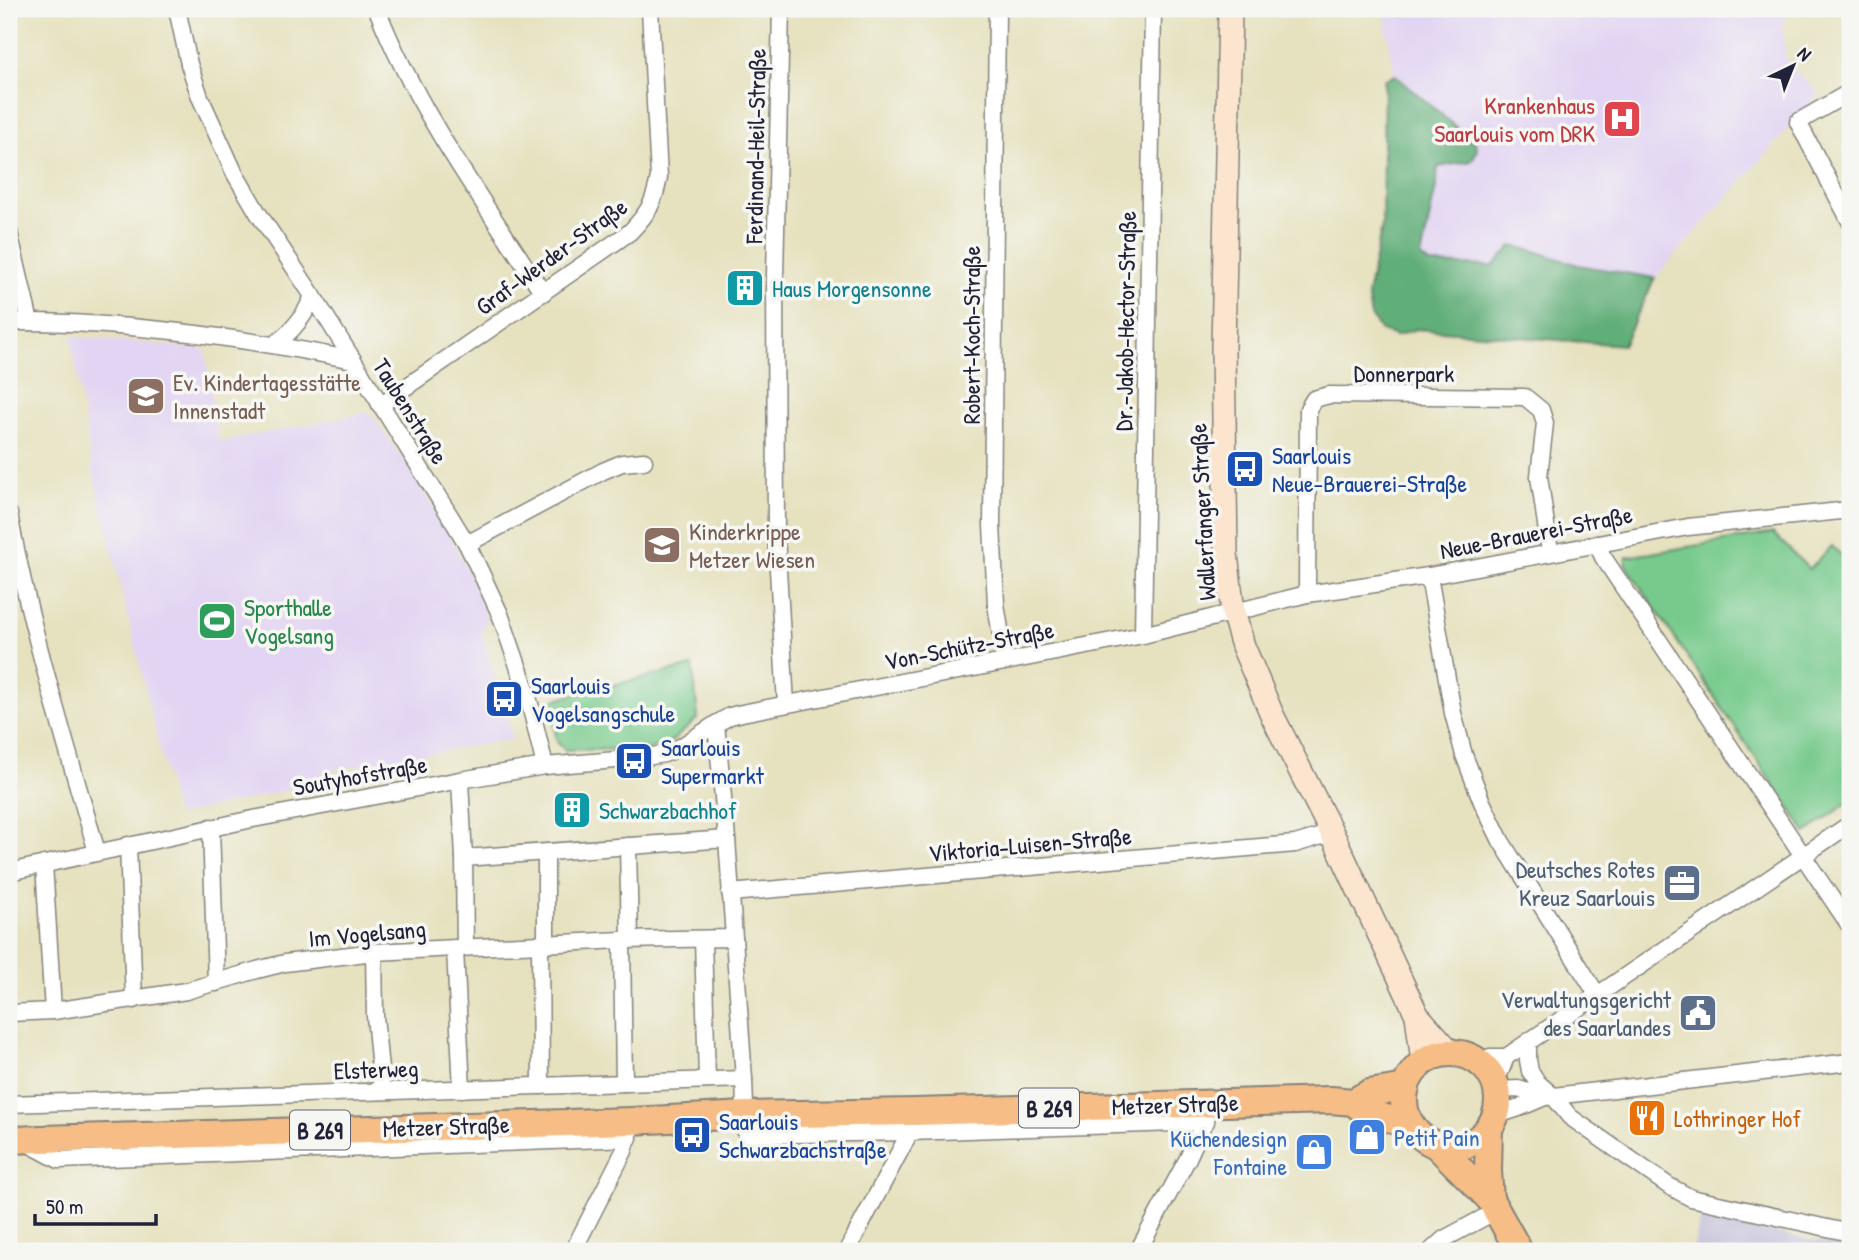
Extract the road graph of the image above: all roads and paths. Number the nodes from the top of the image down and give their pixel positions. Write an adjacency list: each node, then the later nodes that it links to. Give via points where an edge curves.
1 (177, 9): 12 (street, via 188,64 235,174)
2 (377, 9): 11 (street, via 421,101)
3 (650, 9): 11 (street, Graf-Werder-Straße, via 659,177 654,199 630,232)
4 (781, 9): 29 (street, Ferdinand-Heil-Straße, via 776,536)
5 (997, 9): 28 (street, Robert-Koch-Straße, via 992,525 996,604)
6 (1153, 9): 27 (street, Dr.-Jakob-Hector-Straße)
7 (1230, 9): 26 (main road, Wallerfanger Straße, via 1223,349 1226,554)
8 (1850, 92): 9 (street, via 1798,122)
9 (1850, 221)
10 (9, 232): 14 (street)
11 (543, 293): 17 (street, Graf-Werder-Straße)
12 (313, 296): 15 (street, via 300,322); 16 (street)
13 (9, 322): 14 (street, Taubenstraße)
14 (30, 322): 15 (street, Taubenstraße, via 159,330)
15 (275, 344): 16 (street, Taubenstraße)
16 (353, 360): 17 (street, Taubenstraße)
17 (380, 405): 21 (street, Taubenstraße)
18 (644, 461): 21 (street, via 603,471)
19 (1850, 510): 22 (street, Neue-Brauerei-Straße, via 1688,527)
20 (9, 514): 39 (street, via 36,633)
21 (467, 544): 31 (street, Taubenstraße, via 516,659)
22 (1597, 544): 23 (street, Neue-Brauerei-Straße); 41 (street)
23 (1550, 552): 24 (street, Neue-Brauerei-Straße); 25 (street, Donnerpark, via 1539,476 1545,423 1541,410 1525,397 1329,395 1314,399 1308,410)
24 (1429, 576): 25 (street, Neue-Brauerei-Straße); 54 (street, via 1453,713 1482,802 1501,841)
25 (1307, 594): 26 (street, Neue-Brauerei-Straße)
26 (1233, 612): 27 (street, Von-Schütz-Straße); 35 (main road, Wallerfanger Straße, via 1273,718)
27 (1143, 635): 28 (street, Von-Schütz-Straße)
28 (1005, 661): 29 (street, Von-Schütz-Straße)
29 (786, 704): 30 (street, Von-Schütz-Straße, via 730,716)
30 (716, 724): 31 (street, Soutyhofstraße, via 664,754); 36 (street)
31 (545, 766): 32 (street, Soutyhofstraße)
32 (460, 780): 34 (street, Soutyhofstraße); 42 (street)
33 (1850, 824): 41 (street)
34 (211, 827): 37 (street, Soutyhofstraße); 53 (street)
35 (1332, 833): 45 (street, Viktoria-Luisen-Straße, via 1295,844); 58 (main road, Wallerfanger Straße)
36 (727, 839): 38 (street); 45 (street)
37 (128, 845): 39 (street, Soutyhofstraße); 55 (street)
38 (628, 846): 40 (street); 49 (street)
39 (97, 852): 43 (street, Soutyhofstraße)
40 (546, 853): 42 (street); 50 (street)
41 (1803, 857): 46 (street); 54 (street)
42 (464, 858): 51 (street)
43 (44, 864): 44 (street, Soutyhofstraße); 56 (street)
44 (9, 872)
45 (730, 893): 47 (street)
46 (1850, 926)
47 (734, 938): 48 (street, Im Vogelsang); 64 (street)
48 (703, 939): 49 (street, Im Vogelsang); 65 (street)
49 (626, 940): 50 (street, Im Vogelsang); 66 (street)
50 (543, 943): 51 (street, Im Vogelsang); 67 (street)
51 (460, 949): 52 (street, Im Vogelsang); 69 (street)
52 (374, 952): 53 (street, Im Vogelsang, via 285,963); 70 (street)
53 (216, 983): 55 (street, Im Vogelsang)
54 (1598, 996): 59 (street)
55 (134, 1000): 56 (street, Im Vogelsang)
56 (53, 1010): 57 (street, Im Vogelsang)
57 (9, 1013)
58 (1417, 1015): 60 (main road, Wallerfanger Straße); 62 (main road, Wallerfanger Straße)
59 (1528, 1042): 61 (street); 71 (street, via 1530,1071)
60 (1451, 1053): 62 (main road); 74 (main road, via 1469,1057)
61 (1507, 1057): 74 (street); 74 (street, via 1490,1057)
62 (1423, 1062): 68 (main road)
63 (1850, 1062): 71 (street)
64 (744, 1079): 65 (street, Elsterweg); 76 (street)
65 (706, 1080): 66 (street, Elsterweg)
66 (624, 1083): 67 (street, Elsterweg)
67 (541, 1086): 69 (street, Elsterweg)
68 (1406, 1087): 72 (main road, Metzer Straße / B 269, via 1369,1093); 78 (main road, via 1404,1103)
69 (463, 1089): 70 (street, Elsterweg)
70 (382, 1091): 73 (street, Elsterweg)
71 (1549, 1097): 74 (street, via 1519,1108); 74 (street, via 1518,1089); 83 (street, via 1570,1117 1691,1198)
72 (1353, 1102): 75 (main road, Metzer Straße / B 269, via 1331,1100); 78 (main road, Metzer Straße / B 269, via 1366,1112)
73 (9, 1104)
74 (1490, 1105): 81 (main road, via 1477,1139 1445,1147); 82 (main road)
75 (1207, 1113): 77 (main road, Metzer Straße / B 269); 86 (street)
76 (745, 1115): 77 (main road, Metzer Straße / B 269); 79 (main road, Metzer Straße / B 269)
77 (912, 1122): 85 (street)
78 (1412, 1126): 81 (main road)
79 (630, 1129): 80 (main road, Metzer Straße / B 269); 84 (street, via 624,1151)
80 (15, 1140)
81 (1435, 1144): 82 (main road)
82 (1493, 1205): 87 (street); 88 (main road)
83 (1850, 1233)
84 (573, 1251)
85 (847, 1251)
86 (1138, 1251)
87 (1431, 1251)
88 (1519, 1251)

